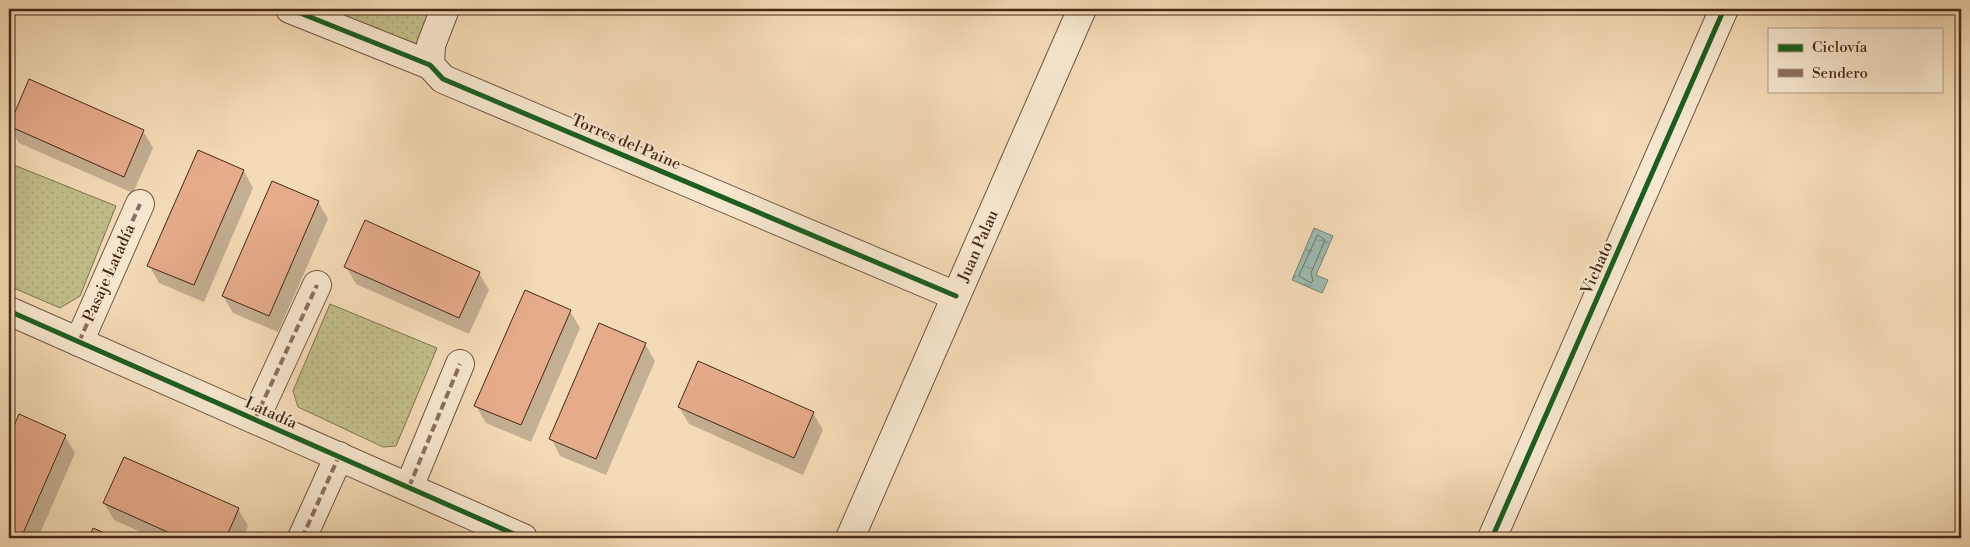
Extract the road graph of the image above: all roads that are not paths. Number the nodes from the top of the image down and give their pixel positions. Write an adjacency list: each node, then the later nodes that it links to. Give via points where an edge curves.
1 (290, 9): 5 (street, Torres del Paine)
2 (445, 9): 5 (street, via 431,45)
3 (1082, 9): 8 (street, Juan Palau)
4 (1724, 9): 18 (street, Vichato)
5 (430, 65): 8 (street, Torres del Paine, via 443,78)
6 (140, 204): 10 (street, Pasaje Latadía)
7 (317, 285): 12 (street)
8 (956, 296): 17 (street, Juan Palau)
9 (9, 311): 10 (street, Latadía)
10 (79, 342): 12 (street, Latadía)
11 (460, 364): 14 (street)
12 (255, 419): 13 (street, Latadía)
13 (339, 456): 14 (street, Latadía); 15 (street)
14 (409, 487): 16 (street, Latadía)
15 (302, 538)
16 (523, 538)
17 (850, 538)
18 (1492, 538)

